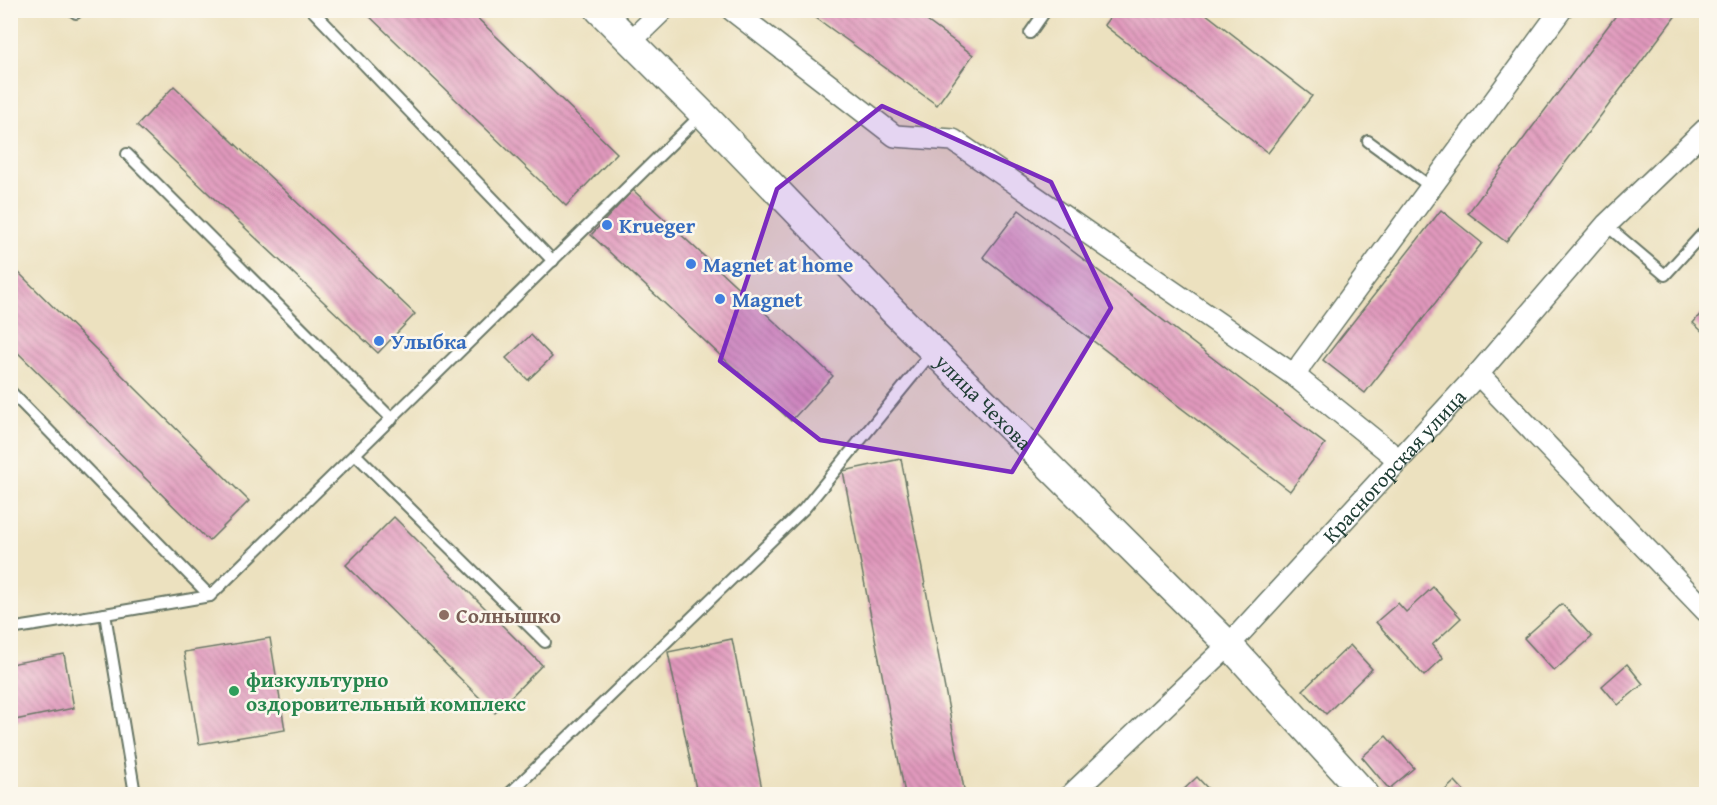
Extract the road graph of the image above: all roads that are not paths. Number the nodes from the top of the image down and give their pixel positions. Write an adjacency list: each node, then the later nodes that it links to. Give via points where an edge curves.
1 (312, 10): 16 (lane)
2 (599, 10): 8 (street, улица Чехова)
3 (663, 10): 8 (street)
4 (732, 10): 19 (street, via 895,136 952,140)
5 (1046, 10): 7 (lane)
6 (1561, 10): 13 (street)
7 (1030, 33)
8 (630, 42): 9 (street, улица Чехова)
9 (703, 114): 16 (lane); 17 (street, улица Чехова)
10 (1707, 129): 14 (street, Красногорская улица)
11 (1368, 141): 13 (lane)
12 (127, 154): 21 (lane)
13 (1431, 187): 19 (street)
14 (1606, 225): 15 (lane, via 1665,274); 18 (street, Красногорская улица)
15 (1707, 230)
16 (553, 261): 21 (lane)
17 (933, 351): 29 (street, улица Чехова); 31 (lane, via 804,509)
18 (1478, 374): 23 (street, Красногорская улица); 25 (street)
19 (1295, 376): 23 (street)
20 (10, 391): 24 (lane)
21 (392, 419): 22 (lane)
22 (355, 454): 24 (lane); 28 (lane)
23 (1399, 460): 29 (street, Красногорская улица)
24 (210, 596): 26 (lane)
25 (1707, 611)
26 (105, 614): 27 (lane); 30 (lane)
27 (10, 629)
28 (546, 642)
29 (1229, 645): 32 (street, Красногорская улица); 33 (street, улица Чехова)
30 (135, 795)
31 (509, 795)
32 (1072, 795)
33 (1365, 795)

